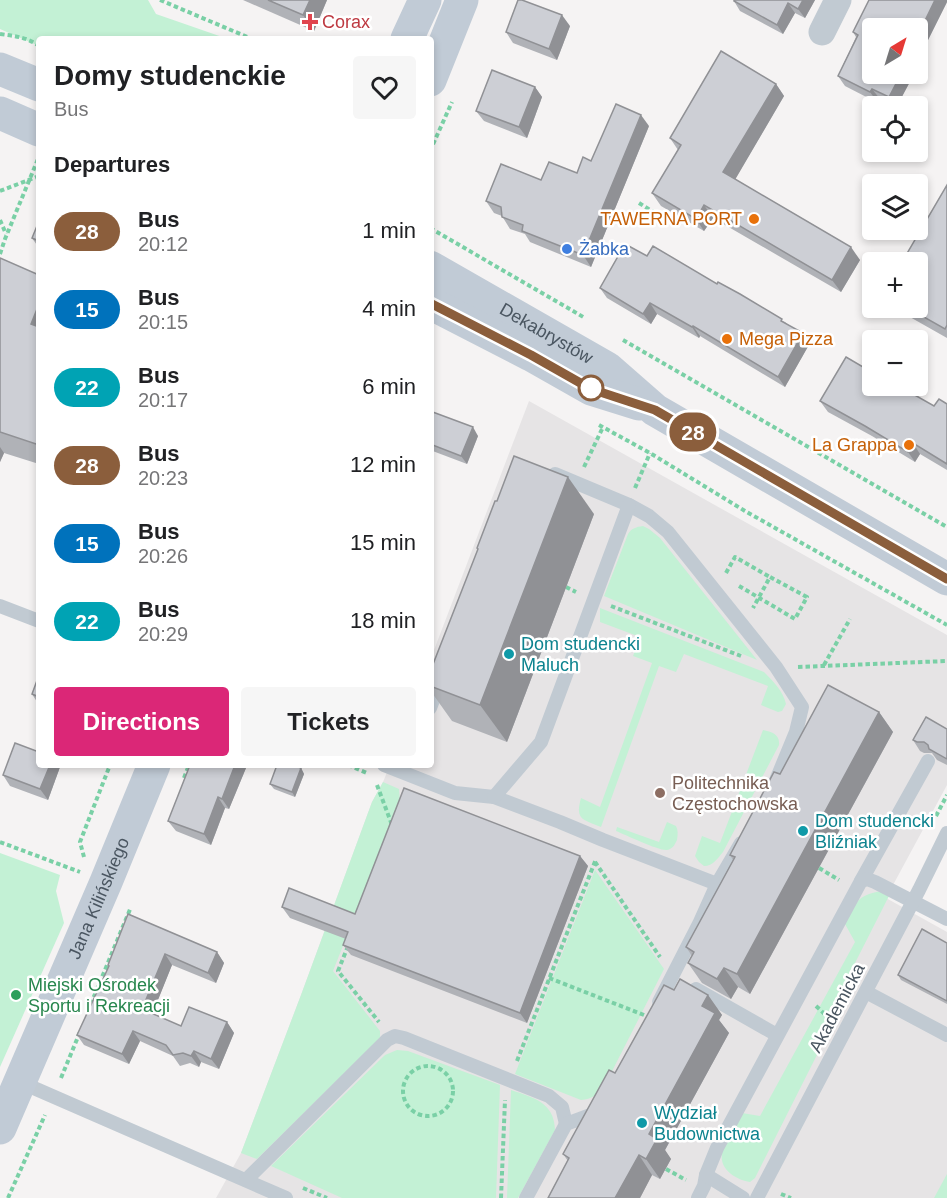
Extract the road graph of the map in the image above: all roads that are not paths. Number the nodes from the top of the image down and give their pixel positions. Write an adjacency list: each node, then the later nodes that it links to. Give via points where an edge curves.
1 (425, 0): 5 (street)
2 (462, 0): 6 (street)
3 (838, 0): 4 (street)
4 (822, 32)
5 (408, 36)
6 (434, 70)
7 (2, 71): 8 (street)
8 (36, 84)
9 (0, 113): 10 (street)
10 (36, 129)
11 (434, 269): 13 (street, Dekabrystów, via 607,368)
12 (434, 305): 13 (street, Dekabrystów, via 591,389)
13 (655, 410): 16 (street, Dekabrystów)
14 (546, 470): 15 (lane)
15 (629, 505): 24 (lane, via 540,742); 25 (lane, via 668,532 776,667 802,707 796,732)
16 (947, 579)
17 (0, 606): 18 (lane)
18 (36, 620)
19 (447, 665): 20 (lane)
20 (434, 698)
21 (928, 761): 28 (lane)
22 (153, 768): 37 (street, Jana Kilińskiego, via 98,879)
23 (408, 769): 24 (lane, via 455,793)
24 (494, 797): 29 (lane)
25 (763, 806)
26 (947, 834): 30 (lane, Akademicka)
27 (746, 835): 29 (lane)
28 (861, 881): 30 (lane, via 875,882); 35 (lane)
29 (717, 884): 32 (lane)
30 (913, 901): 31 (lane); 33 (lane, Akademicka)
31 (947, 919)
32 (673, 977): 34 (lane); 35 (lane)
33 (866, 992): 36 (lane); 47 (lane, Akademicka)
34 (651, 1018)
35 (777, 1035): 41 (lane)
36 (947, 1035)
37 (20, 1082): 40 (street, Jana Kilińskiego); 42 (lane)
38 (607, 1100): 39 (lane, via 602,1110)
39 (566, 1124): 42 (lane, via 562,1107 549,1096 395,1036); 44 (lane)
40 (0, 1128)
41 (706, 1175): 45 (lane); 46 (lane)
42 (246, 1180): 43 (lane)
43 (286, 1198)
44 (526, 1198)
45 (698, 1198)
46 (743, 1198)
47 (757, 1198)

